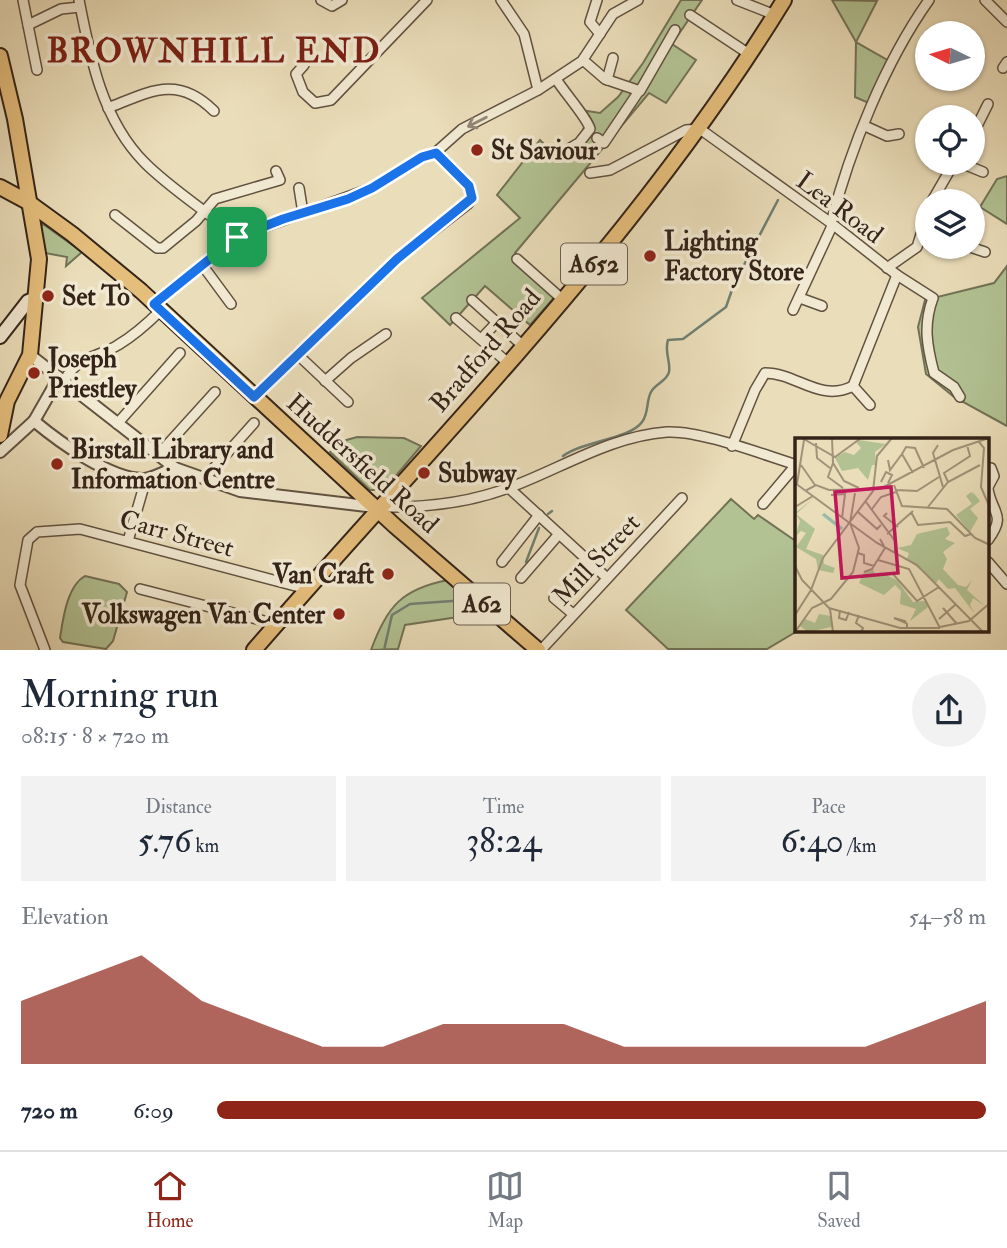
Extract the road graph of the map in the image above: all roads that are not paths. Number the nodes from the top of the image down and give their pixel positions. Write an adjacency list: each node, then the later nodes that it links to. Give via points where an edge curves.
1 (23, 0): 16 (street)
2 (321, 0): 3 (street, via 332,6)
3 (342, 0)
4 (427, 0): 23 (street, via 331,100 315,103 303,92 296,74)
5 (501, 0): 27 (street, via 524,34)
6 (597, 0): 18 (street, via 590,22)
7 (638, 0): 18 (street, via 613,14)
8 (737, 0): 14 (street)
9 (784, 0): 14 (main road, Bradford Road / A652)
10 (929, 0): 33 (street, via 895,58)
11 (985, 0): 15 (street)
12 (80, 4): 16 (street); 30 (street)
13 (690, 15): 19 (street)
14 (775, 15): 19 (main road, Bradford Road / A652)
15 (1007, 22)
16 (28, 25): 24 (street)
17 (675, 30): 28 (street)
18 (600, 34): 22 (street)
19 (749, 54): 34 (main road, Bradford Road / A652)
20 (0, 56): 43 (main road)
21 (613, 58): 26 (street)
22 (583, 60): 25 (street); 26 (street)
23 (304, 65)
24 (37, 70)
25 (556, 79): 27 (street); 38 (street, via 569,101 588,119 590,129)
26 (607, 80): 28 (street)
27 (538, 90): 37 (street, one-way to 37, via 462,130)
28 (639, 91): 36 (street, via 604,143)
29 (988, 104): 31 (street)
30 (108, 108): 32 (street, via 160,88 187,93); 44 (street, via 146,164)
31 (985, 110)
32 (214, 111)
33 (864, 126): 35 (street, via 887,136); 47 (street)
34 (700, 129): 39 (street, via 686,130 610,170); 47 (street, Lea Road); 56 (main road, Bradford Road / A652)
35 (899, 134)
36 (597, 138)
37 (436, 153): 45 (street, via 372,188); 69 (street, via 469,186 472,198 397,259)
38 (562, 153)
39 (590, 173)
40 (282, 176): 44 (street, via 215,199)
41 (0, 187): 43 (main road, A62)
42 (299, 188): 45 (street)
43 (28, 202): 54 (main road, via 40,259); 60 (main road, Huddersfield Road / A62)
44 (204, 208): 46 (street, via 196,221 163,248); 48 (street)
45 (303, 213): 48 (street)
46 (115, 215)
47 (831, 225): 52 (street, Lea Road); 55 (street)
48 (237, 237): 51 (street)
49 (915, 248): 52 (street)
50 (517, 259): 56 (street)
51 (203, 265): 58 (street); 60 (street)
52 (887, 268): 53 (street, Lea Road)
53 (897, 275): 74 (street); 77 (street, Lea Road, via 933,298 926,329 934,373)
54 (36, 298): 65 (main road, via 28,301); 70 (main road)
55 (800, 298): 59 (street); 61 (street)
56 (562, 299): 67 (main road, Bradford Road / A652)
57 (472, 300): 63 (street)
58 (231, 304)
59 (822, 306)
60 (158, 307): 72 (street, via 147,325 117,346 78,363); 76 (main road, Huddersfield Road / A62)
61 (793, 310)
62 (456, 318): 66 (street)
63 (497, 322): 66 (street); 67 (street)
64 (386, 334): 73 (street)
65 (0, 337)
66 (481, 340): 71 (street)
67 (522, 345): 71 (main road, Bradford Road / A652)
68 (180, 353): 82 (street)
69 (297, 354): 73 (street); 76 (street)
70 (30, 355): 72 (street); 78 (main road)
71 (507, 362): 94 (main road, Bradford Road / A652)
72 (61, 379): 81 (street); 82 (street)
73 (326, 381): 79 (street)
74 (853, 386): 80 (street); 87 (street, via 818,391 765,373)
75 (215, 392): 89 (street)
76 (254, 397): 102 (main road, Huddersfield Road / A62)
77 (960, 397)
78 (5, 398): 84 (main road)
79 (348, 402)
80 (870, 405)
81 (34, 421): 85 (street); 86 (street)
82 (117, 424): 89 (street)
83 (254, 424): 96 (street)
84 (0, 435)
85 (52, 436): 86 (street); 95 (street, via 125,477)
86 (17, 438): 88 (street)
87 (732, 446): 90 (street); 98 (street, via 670,432 643,435)
88 (0, 452)
89 (158, 456): 92 (street)
90 (795, 465)
91 (795, 466): 101 (street)
92 (175, 468): 95 (street); 96 (street)
93 (991, 468): 97 (street)
94 (405, 478): 102 (main road, Bradford Road / A652); 103 (street, via 404,493)
95 (146, 479): 107 (street)
96 (204, 479): 102 (street, via 271,496)
97 (990, 484)
98 (509, 488): 103 (street); 104 (street)
99 (990, 492): 106 (street, via 1002,521)
100 (682, 498): 111 (street, Mill Street)
101 (763, 504)
102 (377, 507): 103 (street); 114 (main road, Bradford Road / A652); 120 (main road, Huddersfield Road / A62, via 493,614)
103 (414, 508)
104 (539, 515): 105 (street); 108 (street)
105 (559, 534): 110 (street); 111 (street)
106 (990, 537)
107 (128, 541): 114 (street, Carr Street); 118 (street, Carr Street, via 80,529 37,532 28,540 20,585)
108 (502, 562)
109 (990, 564): 112 (street)
110 (521, 578)
111 (607, 578): 116 (street, Mill Street)
112 (1007, 584)
113 (141, 589): 117 (street)
114 (307, 589): 117 (main road, Bradford Road / A652)
115 (554, 598): 116 (street)
116 (573, 614): 120 (street, Mill Street)
117 (276, 624): 119 (main road, Bradford Road / A652)
118 (45, 649)
119 (254, 649)
120 (539, 649)

